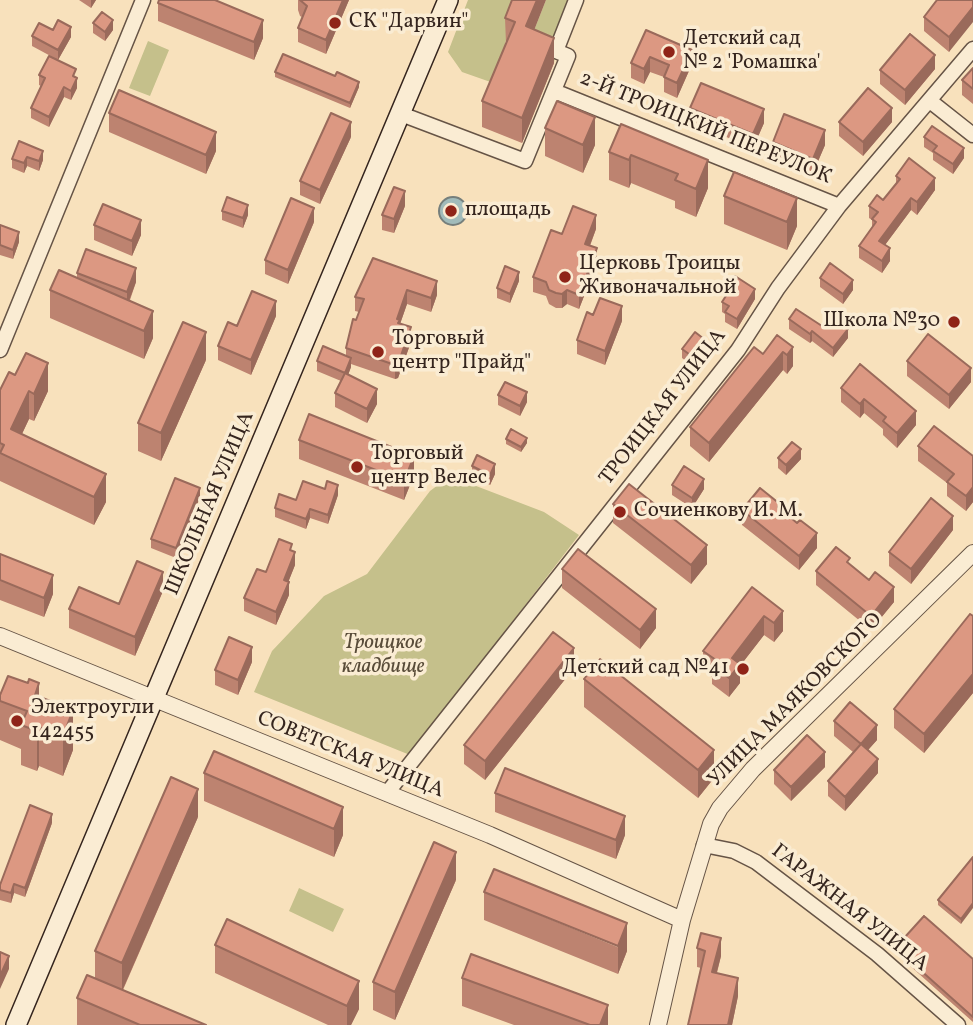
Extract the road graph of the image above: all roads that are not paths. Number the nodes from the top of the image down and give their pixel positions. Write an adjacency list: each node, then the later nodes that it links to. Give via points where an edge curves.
1 (143, 0): 10 (street)
2 (448, 0): 7 (main road, ШКОЛЬНАЯ УЛИЦА)
3 (576, 0): 5 (street, via 556,51 568,56)
4 (973, 49): 6 (street, ТРОИЦКАЯ УЛИЦА)
5 (554, 91): 7 (street, via 524,161); 9 (street, 2-Й ТРОИЦКИЙ ПЕРЕУЛОК)
6 (930, 101): 8 (street); 9 (street, ТРОИЦКАЯ УЛИЦА)
7 (401, 114): 13 (main road, ШКОЛЬНАЯ УЛИЦА)
8 (973, 135)
9 (839, 206): 14 (street, ТРОИЦКАЯ УЛИЦА, via 738,350)
10 (0, 350)
11 (973, 552): 15 (street, УЛИЦА МАЯКОВСКОГО, via 738,784 720,808)
12 (0, 636): 13 (street, СОВЕТСКАЯ УЛИЦА)
13 (153, 700): 14 (street, СОВЕТСКАЯ УЛИЦА); 17 (main road, ШКОЛЬНАЯ УЛИЦА)
14 (387, 793): 16 (street, СОВЕТСКАЯ УЛИЦА)
15 (704, 845): 16 (street, УЛИЦА МАЯКОВСКОГО); 19 (street, ГАРАЖНАЯ УЛИЦА, via 757,862 877,954)
16 (682, 920): 18 (street, УЛИЦА МАЯКОВСКОГО)
17 (16, 1025)
18 (658, 1025)
19 (958, 1025)

